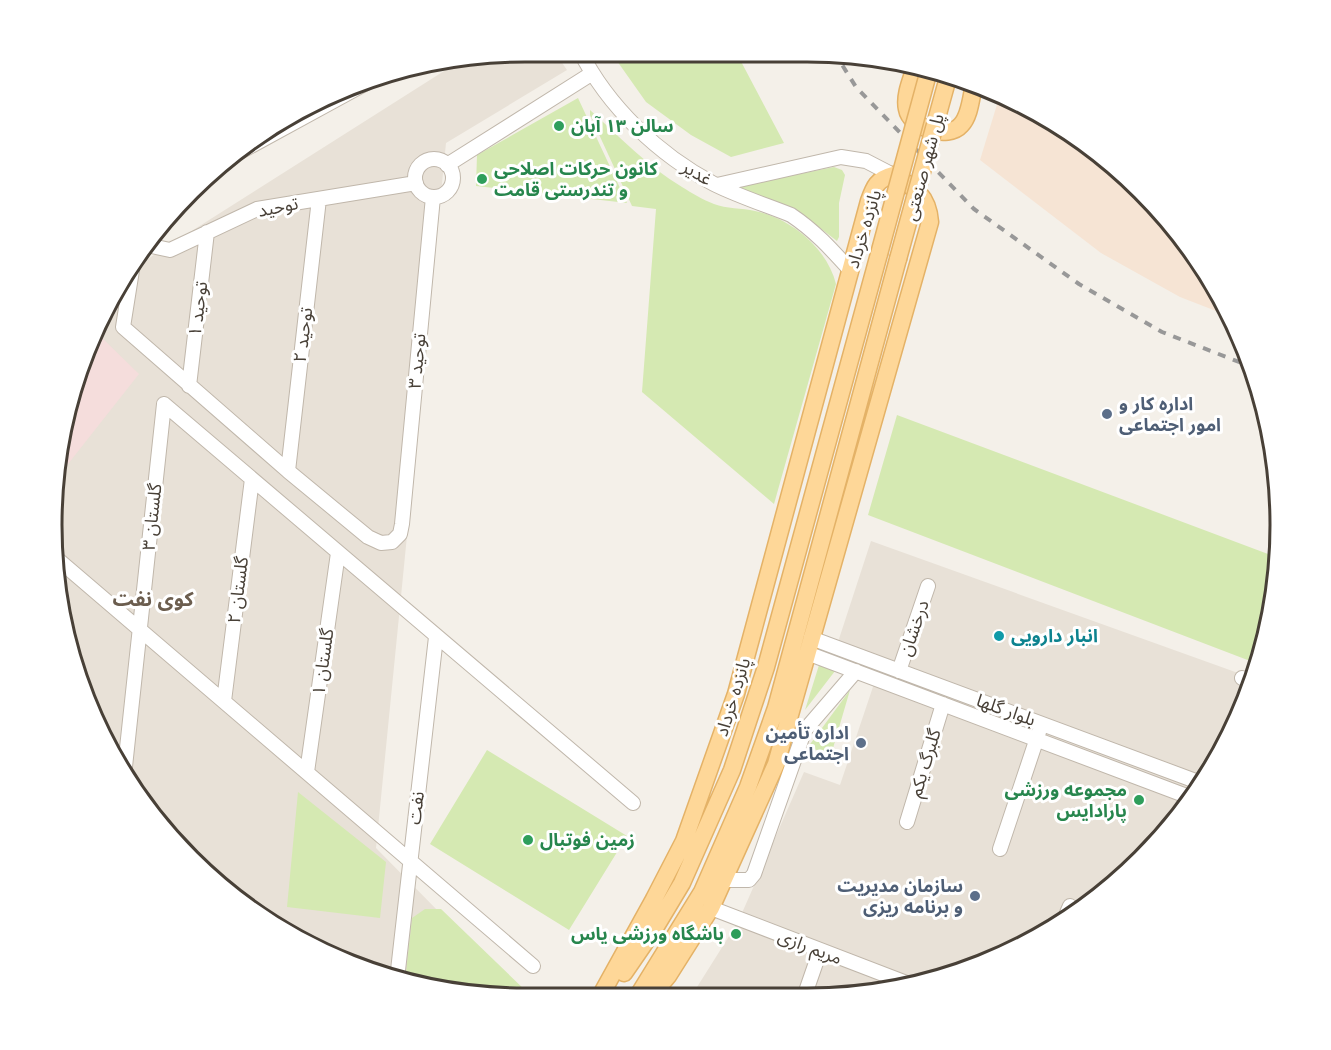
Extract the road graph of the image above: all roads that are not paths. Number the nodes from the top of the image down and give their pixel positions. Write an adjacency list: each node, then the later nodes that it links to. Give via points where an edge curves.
1 (585, 62): 2 (street, غدیر)
2 (591, 74): 7 (street); 10 (street, غدیر, via 660,148)
3 (913, 74): 6 (main road, via 907,112 920,126 957,129 965,119)
4 (927, 77): 15 (main road, پل شهر صنعتی, bridge)
5 (946, 83): 51 (main road, پل شهر صنعتی, bridge, via 776,708 702,892)
6 (972, 93)
7 (447, 165): 9 (street, via 436,160 424,162 417,171); 11 (street, via 452,174 451,186 444,195)
8 (893, 175): 10 (street, غدیر, via 866,161 842,157); 16 (main road, پانزده خرداد, via 875,185); 26 (main road, پانزده خرداد, via 926,201 930,222)
9 (416, 183): 11 (street, via 422,193); 12 (street, توحید)
10 (717, 185): 16 (street, via 791,215 819,236)
11 (433, 197): 19 (street, توحید ۳, via 400,534 392,542 381,543 368,537)
12 (319, 198): 13 (street, توحید, via 257,209); 19 (street, توحید ۲)
13 (207, 232): 14 (street, توحید, via 170,250); 18 (street, توحید ۱)
14 (154, 247)
15 (879, 254): 50 (main road, پانزده خرداد, via 766,667 732,770 682,883)
16 (851, 271): 49 (main road, پانزده خرداد, via 736,694 684,841)
17 (130, 283): 18 (street, via 123,327)
18 (189, 386): 19 (street)
19 (288, 471)
20 (252, 479): 21 (street); 24 (street, گلستان ۳, via 164,404); 29 (street, گلستان ۲)
21 (338, 552): 25 (street); 36 (street, گلستان ۱)
22 (63, 566): 24 (street)
23 (928, 586): 27 (street, درخشان)
24 (140, 630): 29 (street); 34 (street, گلستان ۳)
25 (436, 637): 39 (street); 42 (street, نفت)
26 (809, 645): 27 (street, بلوار گلها); 28 (street, بلوار گلها); 35 (main road, پانزده خرداد)
27 (899, 670): 31 (street, بلوار گلها)
28 (856, 671): 30 (street, بلوار گلها); 32 (street)
29 (224, 701): 36 (street)
30 (943, 704): 33 (street, بلوار گلها); 40 (street, گلبرگ یکم)
31 (1042, 723): 33 (street); 37 (street, بلوار گلها)
32 (804, 732): 35 (street); 43 (street, via 754,874 749,880)
33 (1036, 739): 38 (street, بلوار گلها); 41 (street)
34 (126, 760)
35 (776, 764): 43 (main road, پانزده خرداد)
36 (307, 772): 42 (street)
37 (1193, 780)
38 (1183, 795)
39 (633, 803)
40 (907, 822)
41 (1000, 849)
42 (410, 860): 46 (street); 47 (street, نفت)
43 (724, 880): 44 (main road, پانزده خرداد)
44 (711, 908): 45 (street, مریم رازی); 52 (main road, پانزده خرداد)
45 (820, 951): 48 (street, مریم رازی); 53 (street)
46 (533, 966)
47 (398, 971)
48 (897, 980)
49 (605, 988)
50 (613, 988)
51 (643, 988)
52 (658, 988)
53 (807, 988)

